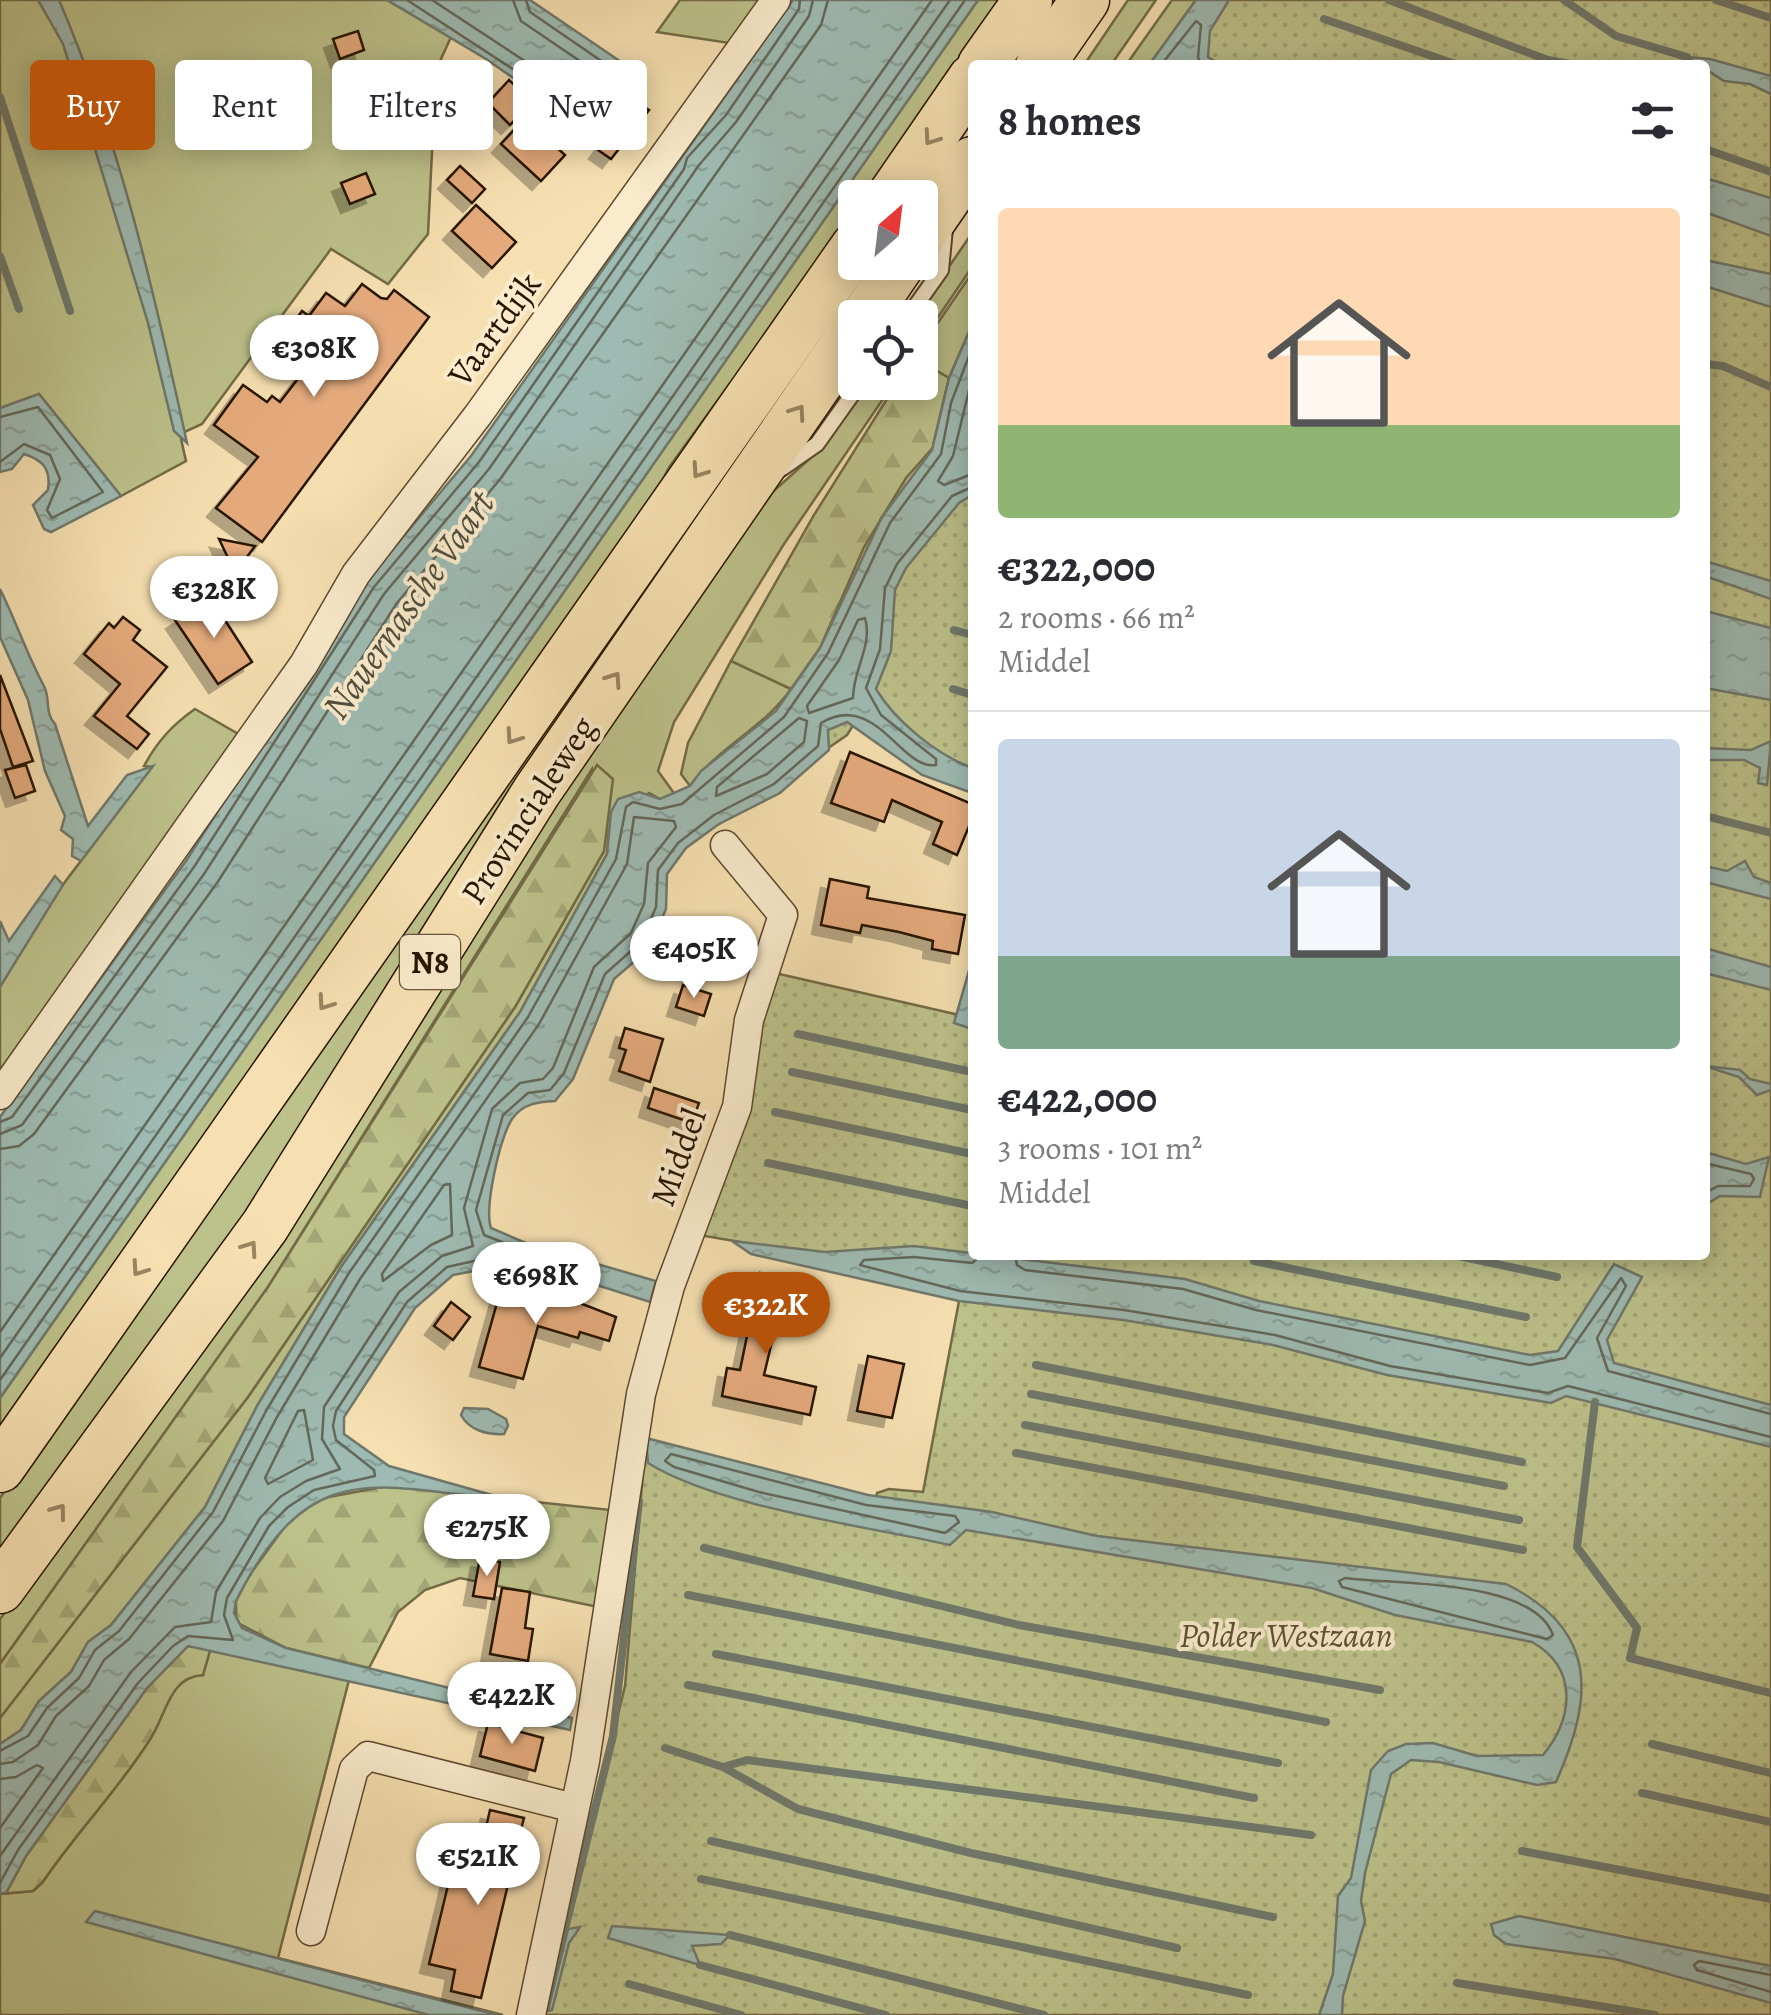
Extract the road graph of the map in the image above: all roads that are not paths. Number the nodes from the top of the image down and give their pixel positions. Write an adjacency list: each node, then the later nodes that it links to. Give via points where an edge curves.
1 (776, 0): 16 (street, Vaartdijk, via 356,574 304,664)
2 (1028, 0): 4 (highway)
3 (1085, 0): 5 (highway)
4 (986, 60)
5 (1043, 60)
6 (968, 85): 8 (highway, one-way to 8)
7 (960, 179): 9 (highway); 11 (lane, via 940,270)
8 (902, 180)
9 (938, 210)
10 (838, 271): 17 (highway, Provincialeweg / N8, one-way to 17)
11 (919, 300)
12 (838, 355): 14 (highway, Provincialeweg / N8, one-way to 12)
13 (848, 400): 14 (lane, via 817,444)
14 (736, 502): 18 (highway, Provincialeweg / N8, one-way to 14, via 265,1226 537,791)
15 (725, 844): 19 (street, Middel, via 783,915 750,1020 736,1107 670,1286 641,1394)
16 (0, 1095)
17 (0, 1468)
18 (0, 1588)
19 (574, 1808): 20 (street, via 368,1756 354,1769); 21 (street, Middel)
20 (311, 1931)
21 (531, 2015)

